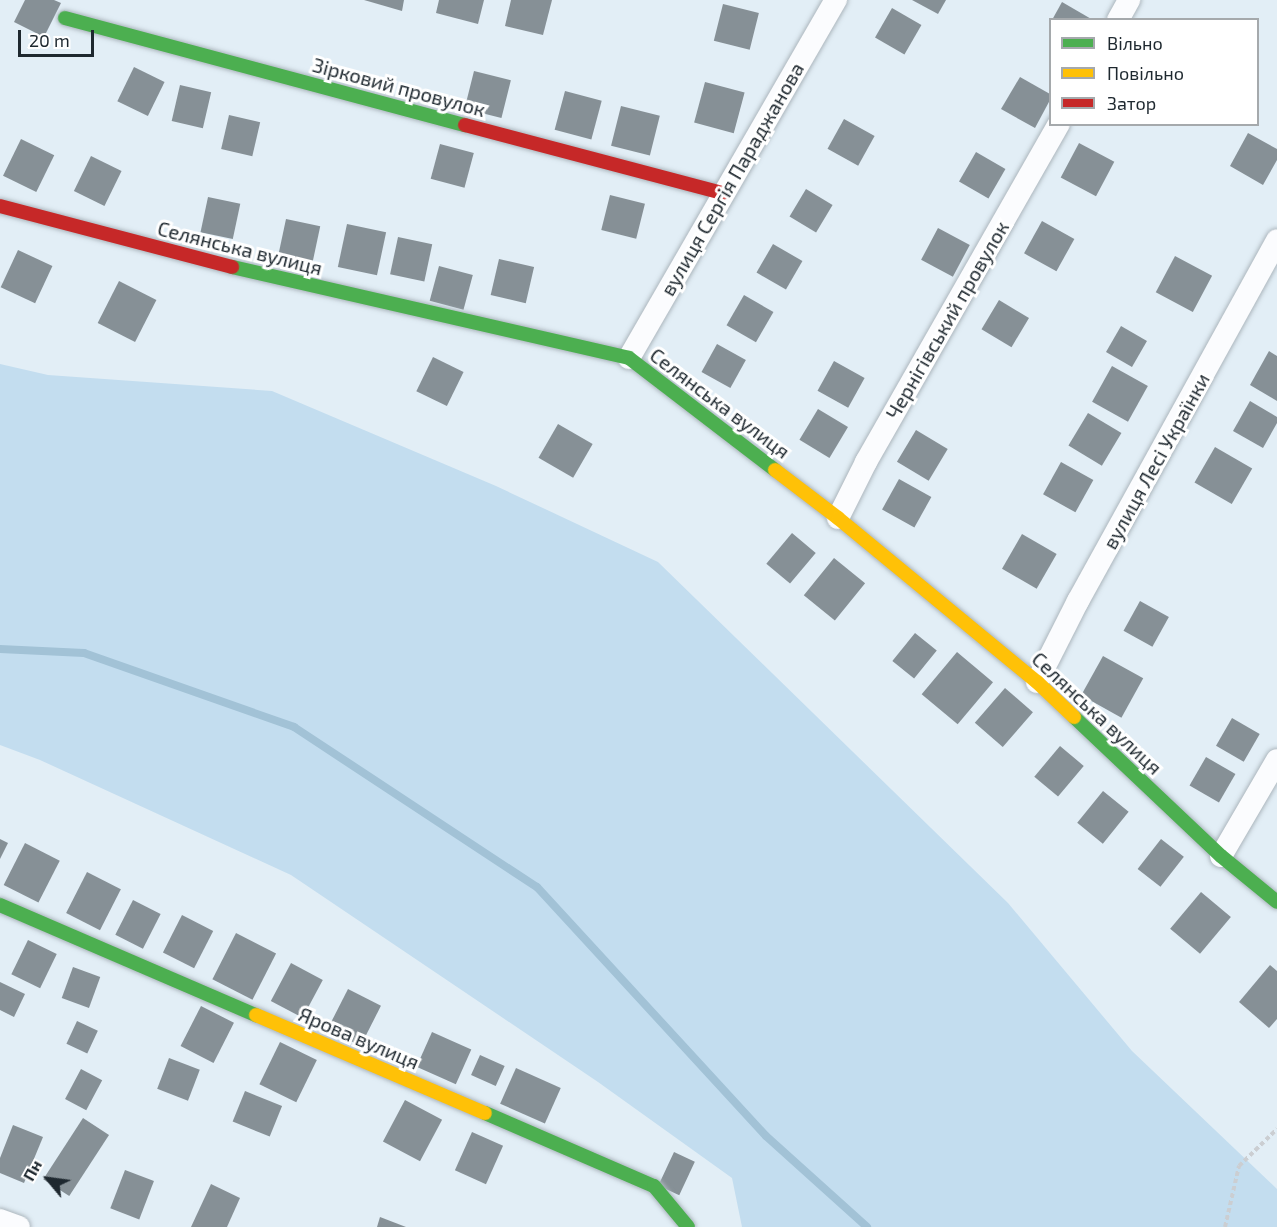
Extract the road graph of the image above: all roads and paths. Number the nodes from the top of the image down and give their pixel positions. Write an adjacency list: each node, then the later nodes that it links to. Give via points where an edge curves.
1 (836, 0): 6 (street, вулиця Сергія Параджанова)
2 (1129, 0): 4 (street)
3 (65, 18): 6 (street, Зірковий провулок)
4 (1119, 18)
5 (1058, 126): 10 (street, Чернігівський провулок)
6 (722, 193): 9 (street, вулиця Сергія Параджанова)
7 (0, 206): 9 (street, Селянська вулиця, via 238,269)
8 (1277, 240): 11 (street, вулиця Лесі Українки)
9 (629, 358): 10 (street, Селянська вулиця)
10 (838, 518): 11 (street, Селянська вулиця)
11 (1037, 682): 13 (street, Селянська вулиця)
12 (1277, 760): 13 (street)
13 (1221, 856): 14 (street, Селянська вулиця)
14 (1277, 902)
15 (0, 905): 19 (street, Ярова вулиця, via 654,1186)
16 (1277, 1129): 20 (path, via 1239,1166)
17 (0, 1220): 18 (street)
18 (19, 1227)
19 (688, 1227)
20 (1225, 1227)

